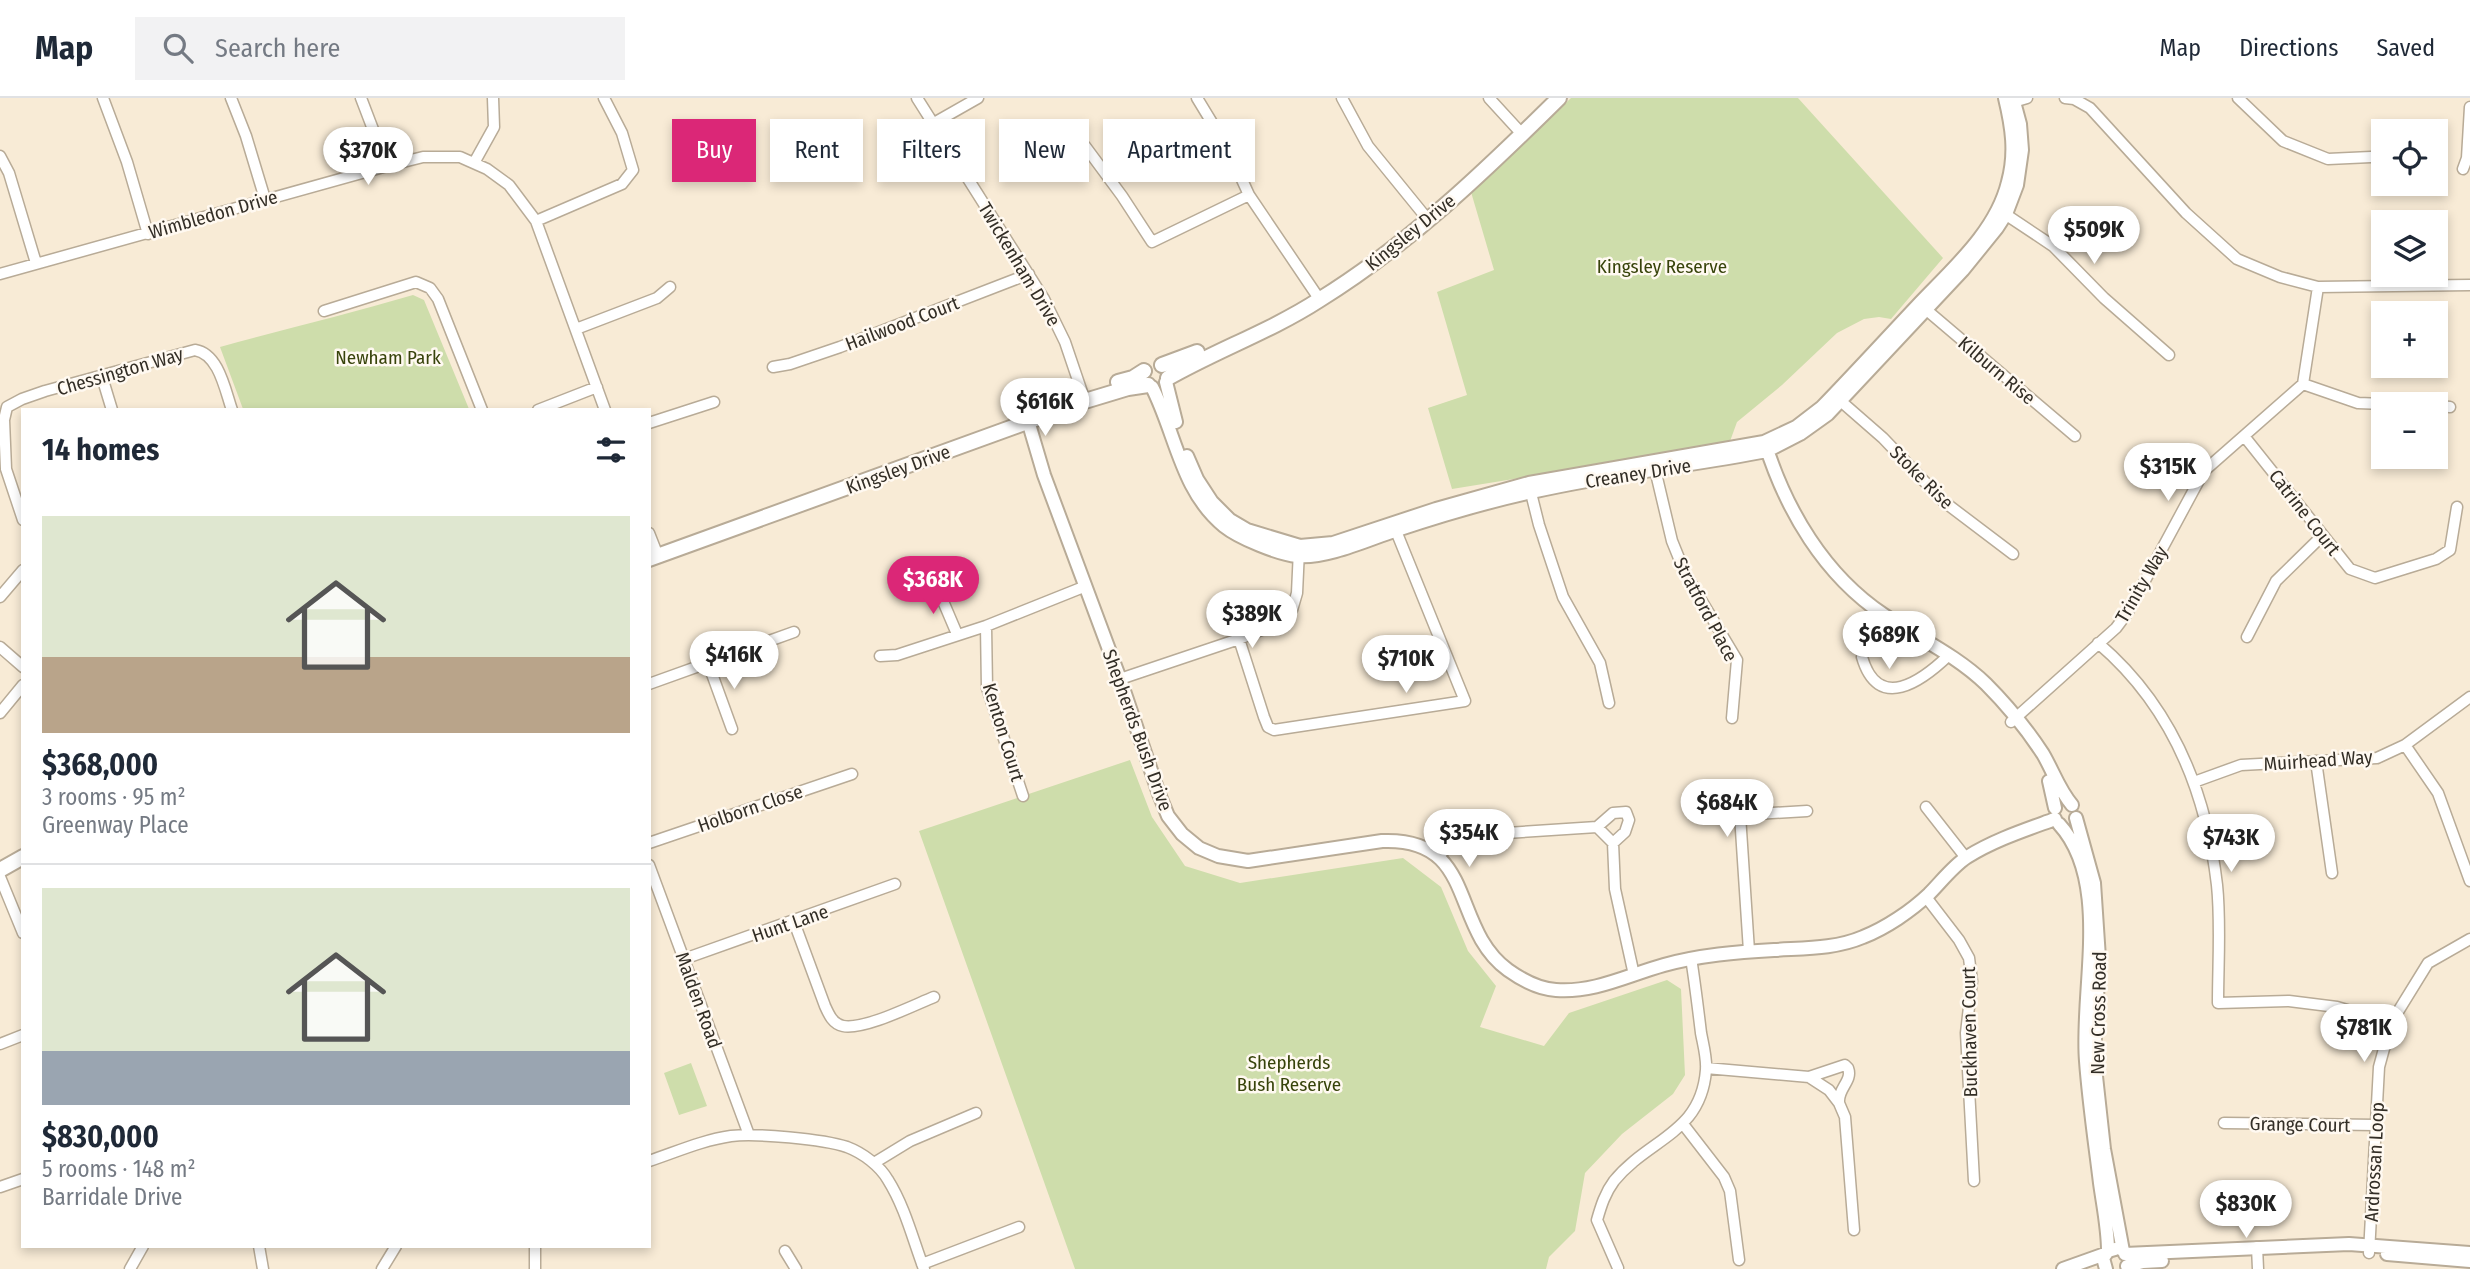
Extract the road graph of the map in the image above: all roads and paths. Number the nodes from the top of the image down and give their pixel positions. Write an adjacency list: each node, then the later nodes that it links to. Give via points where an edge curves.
1 (103, 98): 32 (street)
2 (231, 98): 28 (street)
3 (361, 98): 24 (street)
4 (493, 98): 23 (street, via 494,127)
5 (604, 98): 31 (street, via 633,170 622,184)
6 (918, 98): 17 (street, Twickenham Drive)
7 (978, 98): 18 (street)
8 (1197, 98): 27 (street)
9 (1342, 98): 30 (street, via 1368,146)
10 (1489, 98): 19 (street)
11 (1547, 98): 19 (main road, Kingsley Drive)
12 (1559, 98): 19 (main road, Kingsley Drive)
13 (2071, 98): 38 (street, via 2090,108 2186,213 2237,259)
14 (2238, 98): 22 (street, via 2283,141 2328,159)
15 (2013, 100): 29 (street, Creaney Drive, via 2022,150 2017,185)
16 (2470, 107): 25 (street, via 2468,158)
17 (931, 119)
18 (942, 119)
19 (1519, 131): 30 (main road, Kingsley Drive)
20 (1089, 151): 27 (street, via 1152,242)
21 (0, 156): 33 (street)
22 (2371, 157)
23 (474, 163): 24 (street, Wimbledon Drive, via 460,157 423,158); 31 (street, Wimbledon Drive, via 509,185)
24 (387, 166): 28 (street, Wimbledon Drive)
25 (2463, 169)
26 (971, 182): 35 (street, Twickenham Drive)
27 (1249, 195): 39 (street)
28 (264, 199): 32 (street, Wimbledon Drive)
29 (2002, 212): 40 (street, Creaney Drive, via 1983,248); 43 (street, via 2053,246)
30 (1426, 218): 39 (main road, Kingsley Drive, via 1387,254)
31 (536, 221): 42 (street, Wimbledon Drive)
32 (148, 234): 33 (street, Wimbledon Drive)
33 (36, 263): 34 (street, Wimbledon Drive)
34 (0, 274)
35 (1029, 274): 44 (street, Hailwood Court, via 840,347); 49 (street, Twickenham Drive, via 1055,318)
36 (2470, 285): 38 (street)
37 (670, 286): 42 (street, via 657,298)
38 (2318, 287): 47 (street)
39 (1317, 296): 46 (main road, Kingsley Drive, via 1252,338)
40 (1922, 307): 50 (street, Creaney Drive); 60 (street, Kilburn Rise)
41 (324, 311): 55 (street, via 416,282 430,288)
42 (576, 329): 48 (street, Wimbledon Drive)
43 (2169, 355)
44 (773, 367)
45 (102, 377): 53 (street); 54 (street, Chessington Way, via 188,351 203,351 214,363); 66 (street, Chessington Way, via 45,391 7,407 6,469)
46 (1157, 378): 49 (main road, Kingsley Drive); 69 (street, Creaney Drive, via 1192,468 1212,502 1247,530)
47 (2303, 384): 52 (street); 61 (street, Trinity Way)
48 (597, 387): 56 (street); 57 (street, Wimbledon Drive)
49 (1084, 397): 58 (main road, Kingsley Drive)
50 (1837, 397): 62 (street, Creaney Drive, via 1815,425); 71 (street, Stoke Rise, via 1943,501)
51 (714, 401): 59 (street)
52 (2371, 404)
53 (111, 408)
54 (231, 408)
55 (481, 408)
56 (543, 408)
57 (604, 408)
58 (1023, 419): 70 (main road, Kingsley Drive); 73 (street, Shepherds Bush Drive)
59 (651, 422)
60 (2074, 436)
61 (2245, 436): 68 (street, Catrine Court); 82 (street, Trinity Way, via 2204,471 2128,612)
62 (1762, 447): 63 (street, Creaney Drive); 76 (street, New Cross Road, via 1809,539)
63 (1654, 465): 64 (street, Creaney Drive); 94 (street, Stratford Place, via 1672,541 1685,573 1737,660)
64 (1530, 488): 67 (street, Creaney Drive); 92 (street, via 1563,597 1600,663)
65 (2457, 507): 68 (street, Catrine Court, via 2451,550 2375,578 2350,569)
66 (21, 514)
67 (1394, 527): 69 (street, Creaney Drive, via 1334,551); 81 (street, via 1465,701 1274,730 1264,717)
68 (2323, 535): 80 (street, via 2276,581)
69 (1299, 551): 81 (street, via 1292,610 1279,623)
70 (653, 554)
71 (2014, 554)
72 (21, 572): 75 (street)
73 (1086, 586): 77 (street); 88 (street, Shepherds Bush Drive)
74 (937, 587): 79 (street)
75 (0, 597)
76 (1882, 619): 85 (street, New Cross Road); 85 (street, via 1862,657 1873,680 1883,686 1914,684)
77 (985, 626): 79 (street); 101 (street, Kenton Court, via 987,688)
78 (794, 632): 86 (street)
79 (957, 634): 84 (street, via 898,655)
80 (2247, 636)
81 (1239, 639): 88 (street)
82 (2098, 643): 95 (street, Trinity Way); 100 (street, via 2124,665 2156,705)
83 (0, 647): 87 (street)
84 (880, 656)
85 (1946, 658): 95 (street, New Cross Road, via 1983,681)
86 (708, 663): 89 (street); 96 (street)
87 (21, 665)
88 (1119, 679): 110 (street, Shepherds Bush Drive, via 1168,816 1199,848 1248,861 1402,840)
89 (651, 683)
90 (21, 687): 93 (street)
91 (2470, 697): 97 (street, Muirhead Way)
92 (1609, 704)
93 (0, 713)
94 (1732, 718)
95 (2015, 720): 104 (street, New Cross Road, via 2044,757); 105 (street, New Cross Road, via 2044,770)
96 (733, 729)
97 (2405, 745): 98 (street, Muirhead Way, via 2377,758); 118 (street, via 2438,793)
98 (2316, 761): 100 (street, Muirhead Way, via 2241,765); 116 (street)
99 (852, 774): 107 (street, Holborn Close)
100 (2193, 782): 129 (street, via 2207,825 2217,888 2218,1003 2289,1001 2337,1007)
101 (1023, 796)
102 (1926, 807): 111 (street)
103 (1807, 811): 124 (street, via 1740,815)
104 (2074, 811): 105 (street, via 2068,825); 105 (street, via 2061,803); 157 (street, New Cross Road, via 2095,883 2099,958 2094,1058 2104,1149)
105 (2056, 817): 111 (street); 153 (street, New Cross Road, via 2075,846 2086,884 2090,958 2085,1058)
106 (1597, 827): 108 (street); 108 (street, via 1613,813 1626,812 1625,832); 110 (street, via 1461,836)
107 (651, 843)
108 (1612, 843): 127 (street, via 1615,889)
109 (21, 849): 113 (main road)
110 (1438, 856): 127 (street, via 1454,875 1482,942 1516,976 1556,990 1588,989)
111 (1966, 858): 120 (street)
112 (21, 859): 114 (main road)
113 (0, 860)
114 (0, 870)
115 (651, 870): 126 (street, Malden Road)
116 (2332, 873)
117 (0, 877): 122 (street)
118 (2470, 881)
119 (895, 884): 121 (street, Hunt Lane)
120 (1926, 897): 124 (street, via 1863,937 1836,945); 143 (street, Buckhaven Court, via 1969,958 1972,981 1965,1033)
121 (794, 922): 126 (street, Hunt Lane); 128 (street, via 831,1020 841,1026 862,1025)
122 (21, 928)
123 (2470, 939): 129 (street, Ardrossan Loop, via 2428,963)
124 (1749, 951): 125 (street)
125 (1691, 958): 127 (street); 132 (street)
126 (684, 959): 139 (street, Malden Road)
127 (1634, 975)
128 (934, 998)
129 (2391, 1023): 138 (street, Ardrossan Loop, via 2379,1067)
130 (21, 1036): 131 (street)
131 (0, 1044)
132 (1706, 1068): 133 (street); 137 (street, via 1701,1095)
133 (1809, 1077): 134 (street); 134 (street, via 1845,1065 1850,1073)
134 (1839, 1103): 146 (street, via 1845,1118)
135 (976, 1113): 141 (street, via 910,1140)
136 (2224, 1123): 138 (street, Grange Court)
137 (1683, 1125): 156 (street, via 1730,1191); 160 (street, via 1639,1157 1604,1196 1597,1220)
138 (2376, 1125): 151 (street, Ardrossan Loop)
139 (750, 1135): 140 (street, via 729,1136); 141 (street, via 847,1147)
140 (651, 1160)
141 (874, 1163): 159 (street, via 888,1179)
142 (21, 1180): 144 (street)
143 (1974, 1181)
144 (0, 1187)
145 (1019, 1227): 159 (street)
146 (1854, 1230)
147 (142, 1248): 161 (street)
148 (259, 1248): 162 (street)
149 (395, 1248): 163 (street)
150 (535, 1248): 164 (street)
151 (2370, 1249): 154 (street); 155 (street); 158 (street)
152 (785, 1251): 165 (street)
153 (2106, 1253): 157 (street, via 2115,1249); 166 (street); 167 (street, New Cross Road)
154 (2470, 1253)
155 (2258, 1257): 157 (street)
156 (1739, 1260)
157 (2125, 1260)
158 (2470, 1261)
159 (923, 1266)
160 (1618, 1268)
161 (130, 1269)
162 (263, 1269)
163 (382, 1269)
164 (535, 1269)
165 (796, 1269)
166 (2063, 1269)
167 (2106, 1269)

